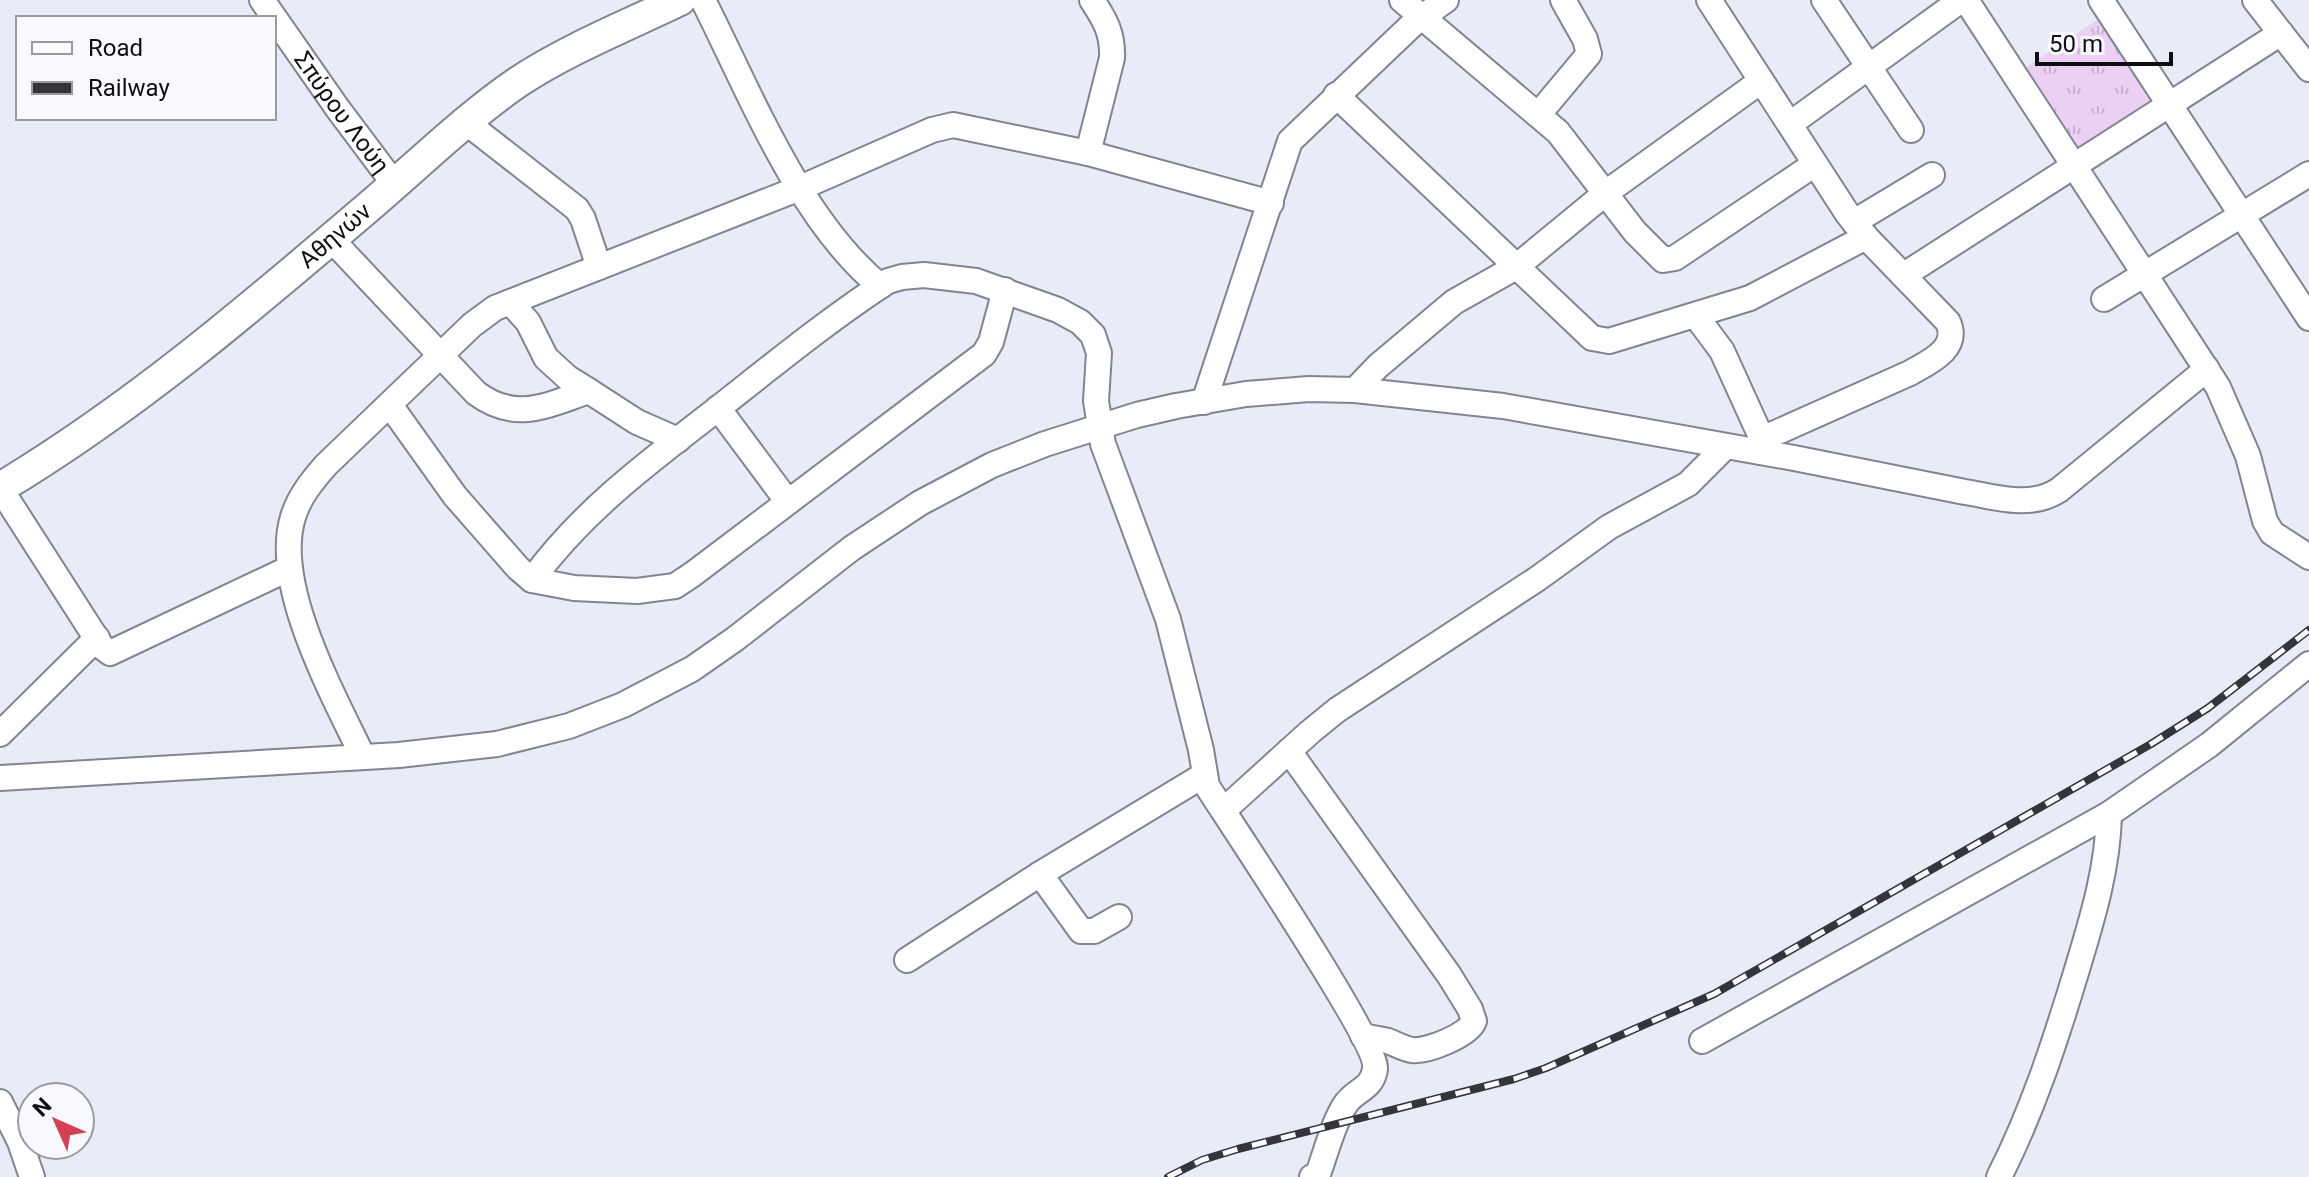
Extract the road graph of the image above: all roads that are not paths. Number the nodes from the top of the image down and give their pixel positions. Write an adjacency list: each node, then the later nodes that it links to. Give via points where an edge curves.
1 (680, 0): 21 (main road, Αθηνών, via 538,70)
2 (703, 0): 30 (street)
3 (1092, 0): 24 (street, via 1113,45)
4 (1402, 0): 12 (street)
5 (1446, 0): 12 (street)
6 (1563, 0): 20 (street, via 1589,54)
7 (1709, 0): 17 (street)
8 (1824, 0): 15 (street)
9 (1964, 0): 15 (street); 26 (street)
10 (2101, 0): 19 (street)
11 (2255, 0): 14 (street)
12 (1422, 16): 18 (street); 20 (street)
13 (276, 20): 29 (street, Σπύρου Λούη)
14 (2281, 33): 16 (street); 19 (street)
15 (1869, 67): 22 (street); 23 (street)
16 (2309, 69)
17 (1761, 81): 22 (street); 31 (street)
18 (1336, 95): 32 (street, via 1290,141); 37 (street)
19 (2169, 105): 26 (street); 33 (street)
20 (1538, 115): 31 (street)
21 (467, 123): 29 (main road, Αθηνών); 36 (street, via 577,209)
22 (1790, 124): 25 (street)
23 (1911, 130)
24 (1088, 153): 30 (street, via 953,125); 32 (street)
25 (1815, 164): 31 (street, via 1669,261 1635,232); 34 (street)
26 (2074, 166): 38 (street); 39 (street)
27 (2309, 174): 33 (street)
28 (1932, 175): 34 (street)
29 (395, 185): 35 (main road, Αθηνών)
30 (800, 188): 36 (street); 40 (street, via 856,264)
31 (1607, 192): 37 (street)
32 (1271, 203): 50 (street)
33 (2241, 215): 38 (street); 44 (street)
34 (1860, 230): 39 (street); 45 (street, via 1750,298)
35 (331, 239): 46 (street); 57 (main road, Αθηνών, via 101,423)
36 (599, 267): 43 (street)
37 (1516, 267): 45 (street, via 1601,341); 48 (street, via 1454,302)
38 (2144, 274): 42 (street); 47 (street)
39 (1904, 275): 55 (street, via 1950,325 1952,337 1942,352)
40 (880, 286): 41 (street, via 902,277 936,275); 52 (street)
41 (1005, 290): 53 (street, via 1074,318 1093,335 1099,353 1095,392); 58 (street, via 984,354)
42 (2104, 299)
43 (510, 302): 46 (street, via 483,316); 49 (street, via 528,322 546,358)
44 (2306, 308)
45 (1696, 316): 55 (street, via 1722,351)
46 (442, 354): 49 (street, via 476,393 509,409 550,405); 51 (street)
47 (2207, 369): 55 (street, via 2041,500 2014,500); 59 (street, via 2241,437 2265,521 2272,533)
48 (1355, 390): 50 (street, via 1266,392); 56 (street, via 1503,406)
49 (589, 391): 54 (street, via 637,422)
50 (1204, 402): 53 (street)
51 (390, 405): 60 (street, via 308,487 292,519); 61 (street, via 455,496)
52 (718, 408): 54 (street); 58 (street)
53 (1100, 428): 66 (street, via 1004,461 920,503 714,654 623,705 557,730 497,744); 67 (street, via 1168,619)
54 (678, 440): 61 (street, via 582,520)
55 (1761, 446): 56 (street)
56 (1725, 447): 65 (street, via 1688,484 1609,527 1491,611 1365,690)
57 (0, 488): 62 (street)
58 (788, 502): 61 (street, via 675,586 602,590)
59 (2309, 557)
60 (290, 568): 62 (street, via 117,651 107,652); 66 (street, via 313,645)
61 (532, 580)
62 (97, 638): 64 (street)
63 (2309, 664): 70 (street, via 2209,745)
64 (0, 734)
65 (1289, 751): 69 (street); 74 (street, via 1449,975 1474,1021 1462,1034 1421,1050)
66 (362, 755): 68 (street)
67 (1204, 775): 69 (street); 71 (street)
68 (0, 778)
69 (1224, 810): 74 (street)
70 (2109, 814): 75 (street); 79 (street, via 2101,889 2057,1037)
71 (1040, 874): 72 (street, via 1081,931 1094,931); 73 (street)
72 (1119, 917)
73 (907, 960)
74 (1363, 1036): 78 (street, via 1375,1071 1365,1089 1345,1105 1318,1174)
75 (1702, 1041)
76 (0, 1102): 77 (street)
77 (32, 1177)
78 (1312, 1177)
79 (1999, 1177)

